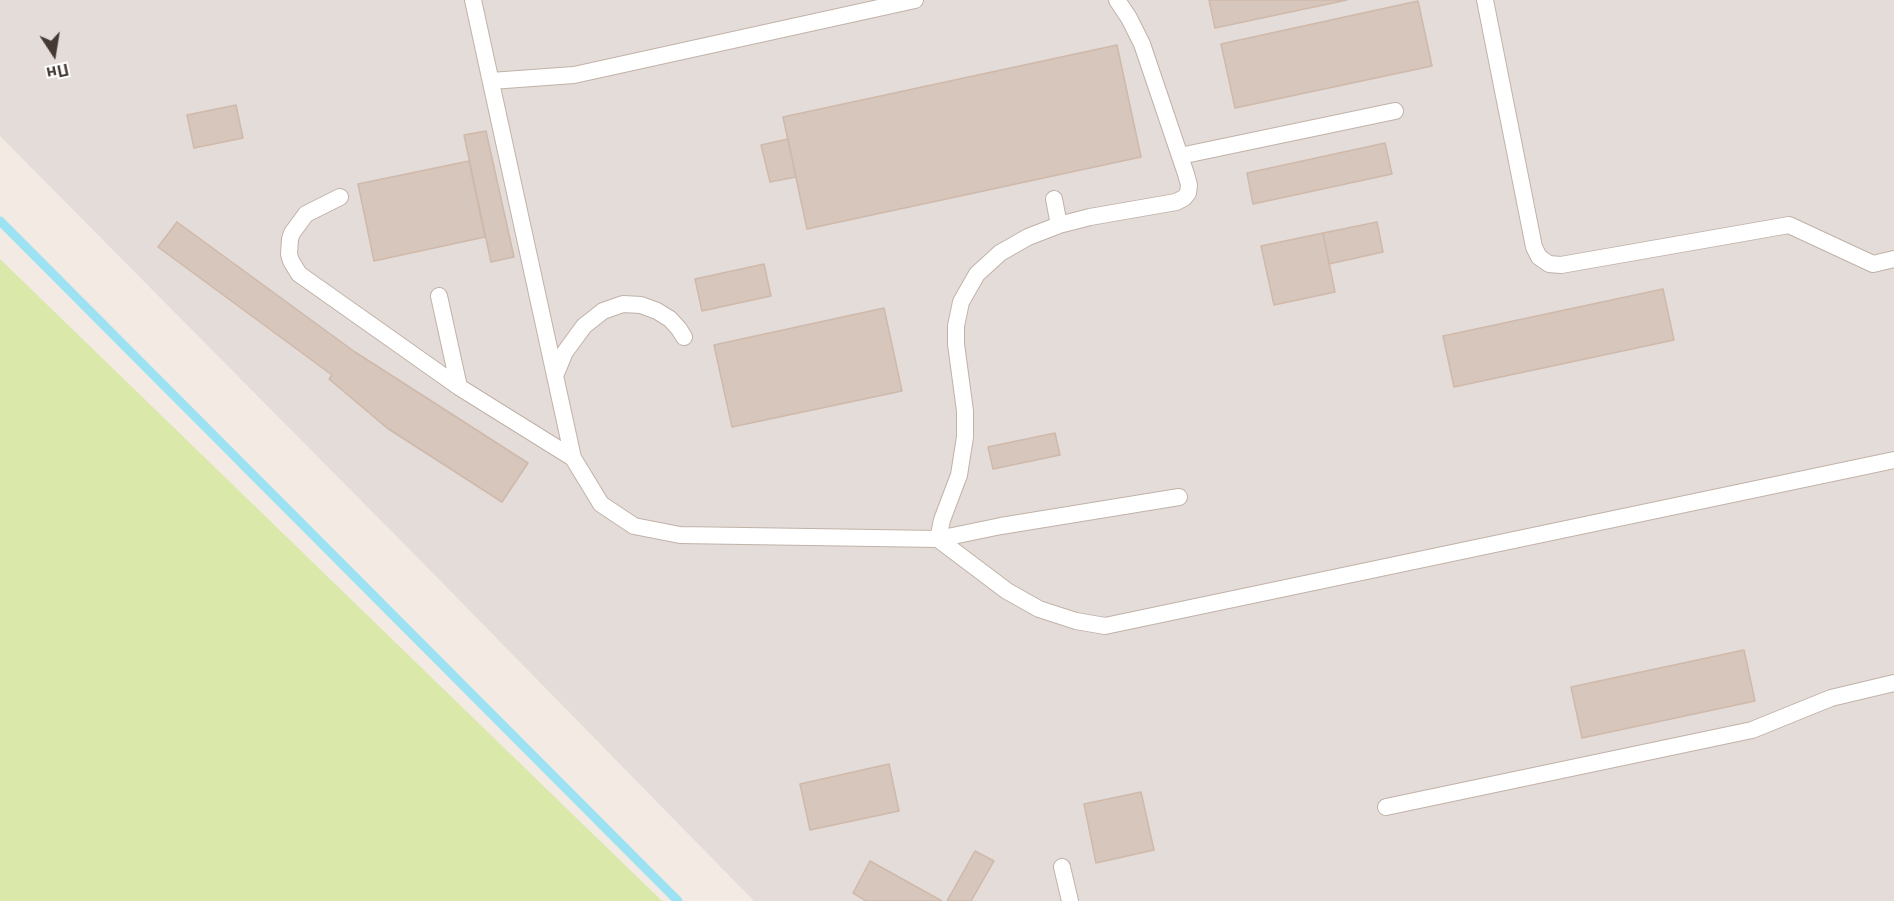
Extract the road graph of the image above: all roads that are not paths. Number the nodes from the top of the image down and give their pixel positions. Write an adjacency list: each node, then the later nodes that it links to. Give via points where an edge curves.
1 (473, 0): 5 (lane)
2 (915, 0): 5 (lane, via 574,75)
3 (1117, 0): 7 (lane, via 1142,44)
4 (1485, 0): 11 (lane, via 1534,247 1549,264 1789,225 1873,264)
5 (491, 81): 14 (lane)
6 (1395, 111): 7 (lane)
7 (1180, 156): 10 (lane, via 1189,185 1184,198)
8 (340, 197): 15 (lane, via 306,214 296,226 289,246 294,268 304,279)
9 (1054, 199): 10 (lane)
10 (1059, 225): 19 (lane, via 1000,253 977,274 961,302 956,344 966,437)
11 (1894, 259)
12 (439, 296): 15 (lane)
13 (684, 337): 14 (lane, via 670,319 657,311 622,304 603,311 584,326 565,352)
14 (555, 376): 16 (lane)
15 (459, 387): 16 (lane)
16 (573, 458): 19 (lane, via 601,504 634,526 680,535)
17 (1894, 460): 19 (lane, via 1105,626 1039,609 1007,591)
18 (1179, 497): 19 (lane)
19 (938, 539)
20 (1894, 683): 21 (lane, via 1831,698 1752,730)
21 (1386, 807)
22 (1062, 867): 23 (lane)
23 (1070, 901)

